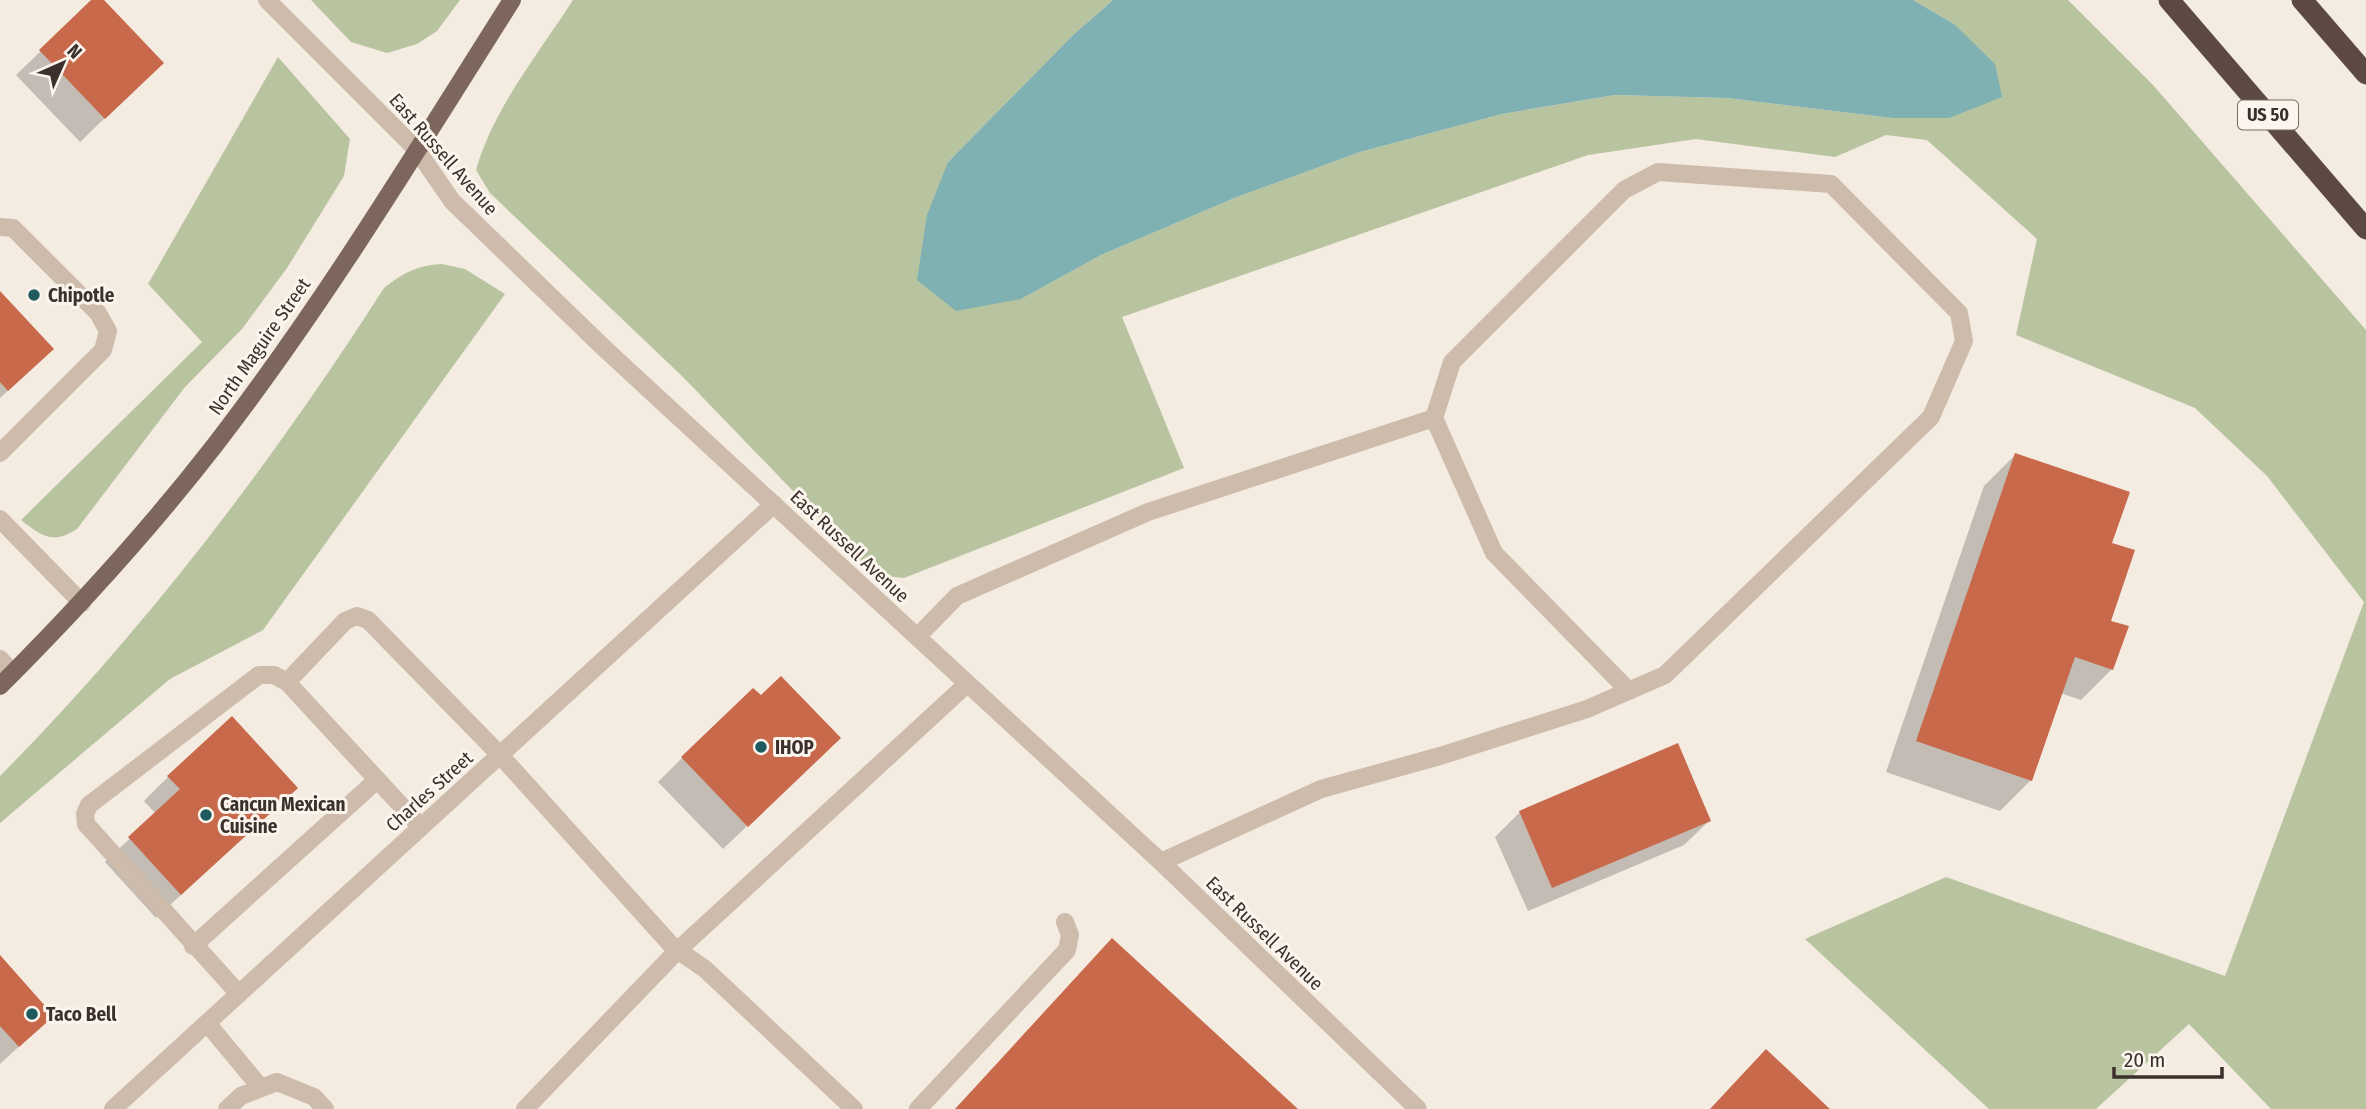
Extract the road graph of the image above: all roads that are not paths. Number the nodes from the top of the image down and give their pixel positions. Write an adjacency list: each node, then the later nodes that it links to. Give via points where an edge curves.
1 (267, 0): 6 (street, East Russell Avenue)
2 (512, 0): 6 (main road, North Maguire Street)
3 (2302, 0): 5 (highway)
4 (2170, 3): 8 (highway, US 50)
5 (2366, 74)
6 (417, 150): 11 (street, East Russell Avenue, via 452,201); 13 (main road, North Maguire Street, via 290,343 222,436)
7 (0, 227): 10 (street, via 13,228 97,313 108,331 103,351)
8 (2366, 229)
9 (1434, 418): 14 (street, via 1148,512 957,596); 20 (street, via 1494,553); 20 (street, via 1452,362 1624,190 1658,172 1832,184 1959,313 1964,341 1931,416 1665,676)
10 (4, 440)
11 (774, 504): 14 (street, East Russell Avenue); 21 (street, Charles Street)
12 (0, 519): 13 (street)
13 (82, 603): 16 (main road, North Maguire Street)
14 (917, 637): 18 (street, East Russell Avenue)
15 (0, 659): 16 (street)
16 (13, 673): 19 (main road, North Maguire Street)
17 (287, 682): 21 (street, via 345,621 357,616 368,620); 22 (street); 26 (street, via 274,675 259,675 89,805 85,814 86,824)
18 (967, 684): 24 (street, East Russell Avenue); 27 (street)
19 (0, 686)
20 (1629, 691): 24 (street, via 1440,757 1321,789)
21 (500, 755): 23 (street, Charles Street); 27 (street)
22 (377, 780): 23 (street); 26 (street)
23 (421, 827): 28 (street, Charles Street)
24 (1161, 862): 37 (street, East Russell Avenue)
25 (1065, 922): 36 (street, via 1070,935 1067,950)
26 (193, 946): 28 (street)
27 (677, 951): 34 (street); 35 (street, via 705,969)
28 (239, 993): 29 (street, Charles Street)
29 (207, 1023): 30 (street); 31 (street, Charles Street)
30 (261, 1088): 32 (street, via 241,1096); 33 (street, via 276,1082 314,1097)
31 (113, 1109)
32 (227, 1109)
33 (325, 1109)
34 (525, 1109)
35 (854, 1109)
36 (918, 1109)
37 (1418, 1109)

